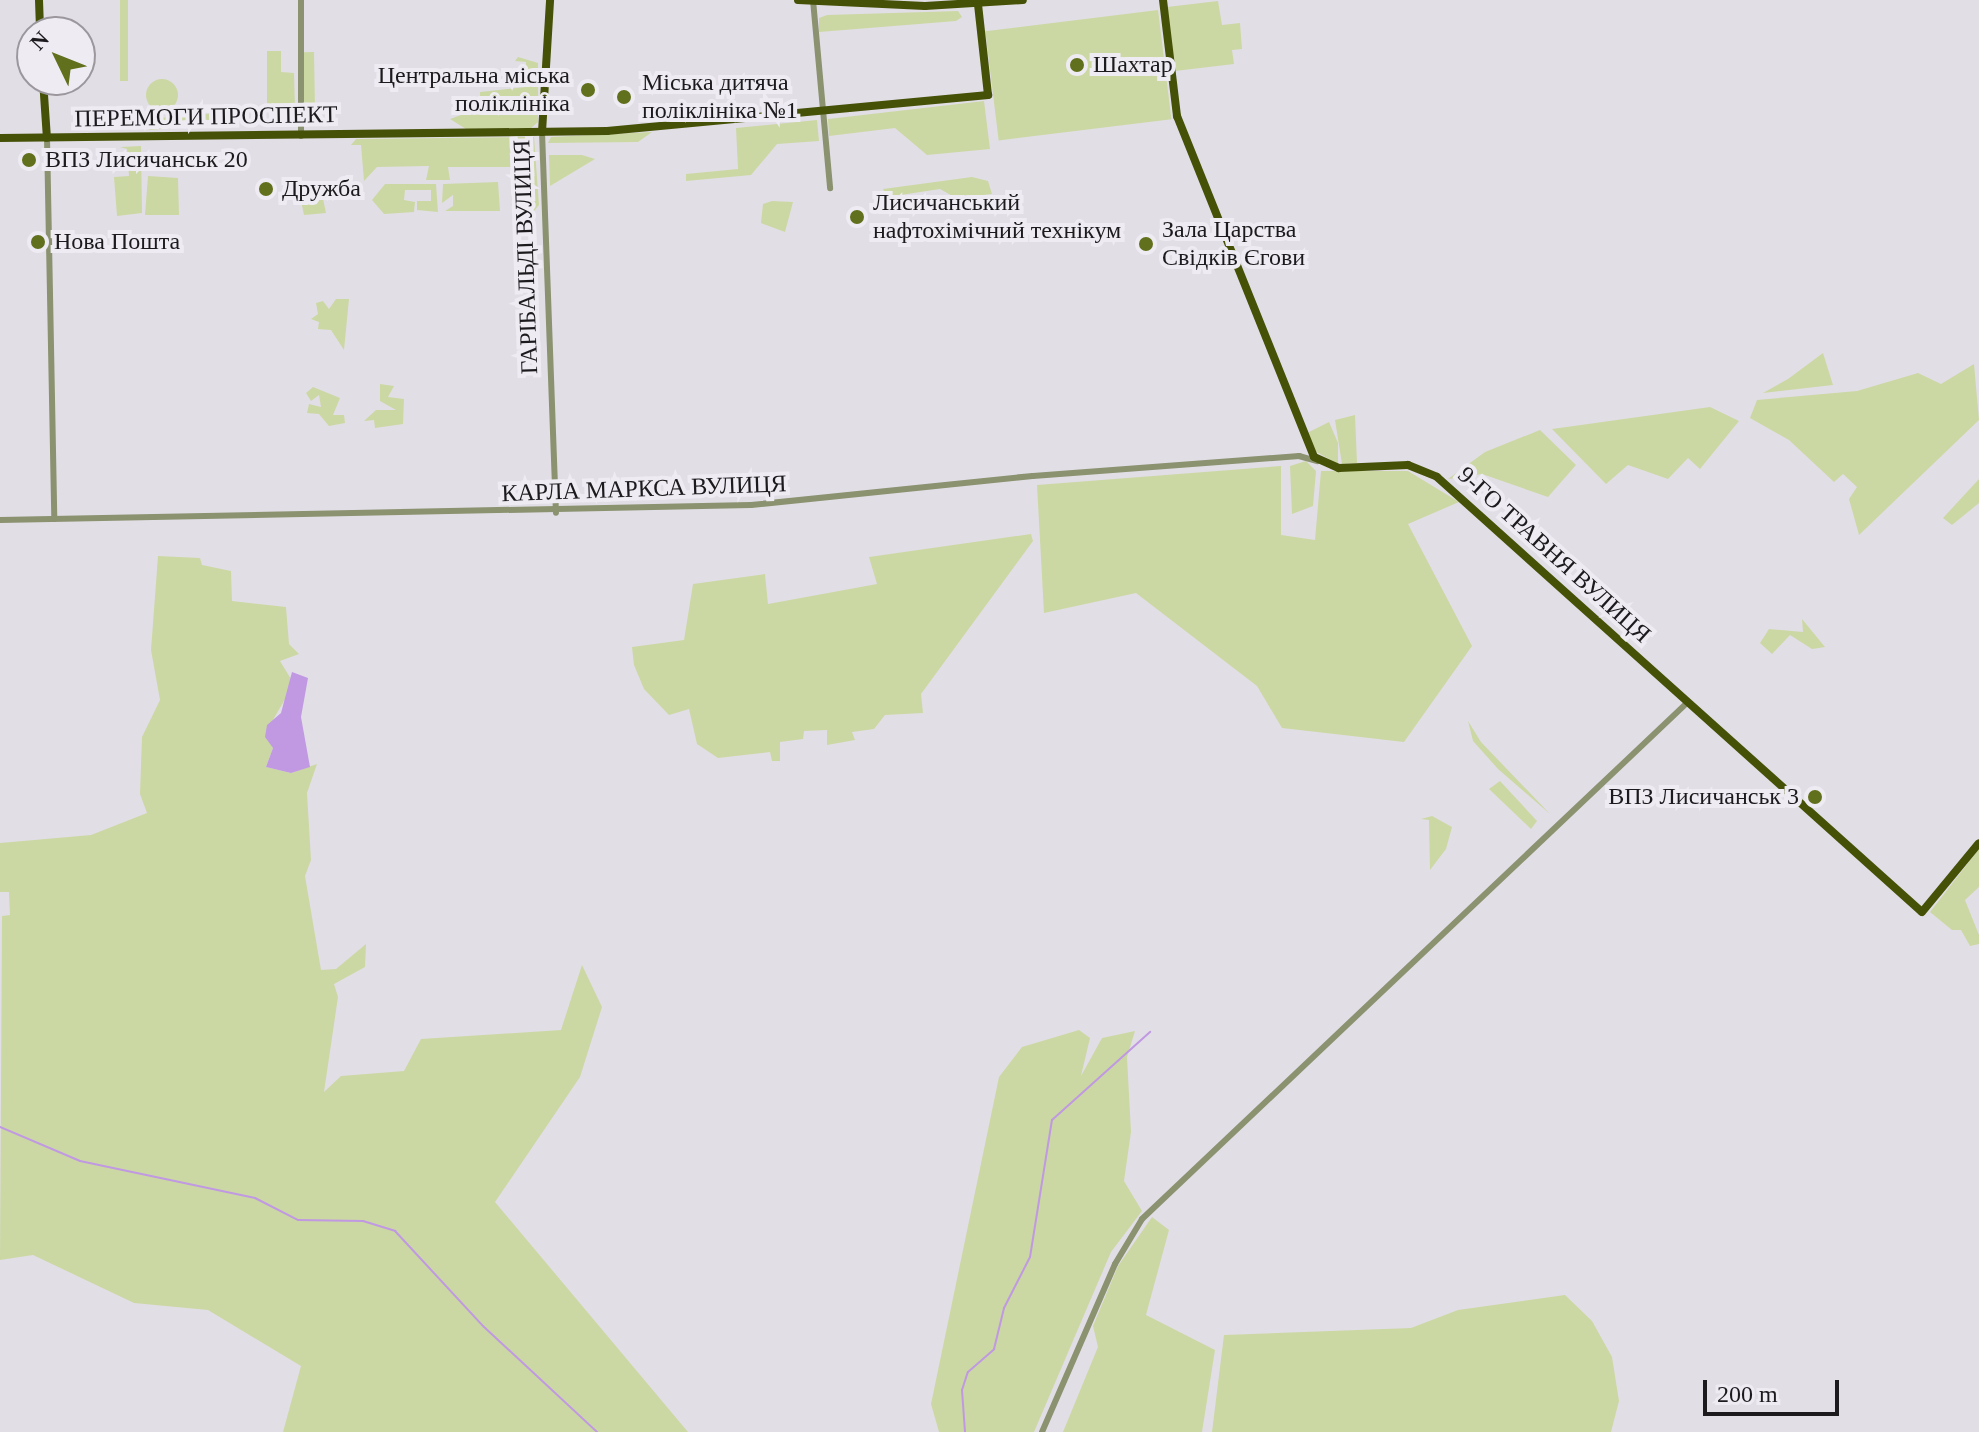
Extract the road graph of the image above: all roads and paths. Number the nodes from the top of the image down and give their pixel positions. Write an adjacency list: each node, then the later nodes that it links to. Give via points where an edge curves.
1 (301, 0): 11 (street)
2 (550, 0): 10 (main road, ГАРІБАЛЬДІ ВУЛИЦЯ, via 542,56)
3 (798, 0): 4 (main road)
4 (813, 0): 7 (main road); 9 (street)
5 (1023, 0): 7 (main road)
6 (1163, 0): 15 (main road, via 1177,116)
7 (978, 4): 9 (main road, ПЕРЕМОГИ ПРОСПЕКТ, via 988,95)
8 (44, 96): 13 (main road)
9 (823, 113): 10 (main road, ПЕРЕМОГИ ПРОСПЕКТ); 14 (street)
10 (542, 132): 11 (main road, ПЕРЕМОГИ ПРОСПЕКТ); 18 (street, ГАРІБАЛЬДІ ВУЛИЦЯ)
11 (301, 136): 13 (main road, ПЕРЕМОГИ ПРОСПЕКТ)
12 (0, 138): 13 (main road, ПЕРЕМОГИ ПРОСПЕКТ)
13 (47, 138): 19 (street)
14 (830, 188)
15 (1305, 441): 16 (street, via 1303,451); 17 (main road)
16 (1288, 457): 17 (street, КАРЛА МАРКСА ВУЛИЦЯ); 18 (street, КАРЛА МАРКСА ВУЛИЦЯ, via 751,505)
17 (1320, 462): 21 (main road, 9-ГО ТРАВНЯ ВУЛИЦЯ, via 1339,468 1408,465 1437,477)
18 (556, 513): 19 (street, КАРЛА МАРКСА ВУЛИЦЯ)
19 (54, 519): 20 (street, КАРЛА МАРКСА ВУЛИЦЯ)
20 (0, 520)
21 (1688, 702): 22 (main road, 9-ГО ТРАВНЯ ВУЛИЦЯ, via 1922,912); 23 (street, via 1142,1219 1115,1264)
22 (1979, 843)
23 (1042, 1432)

